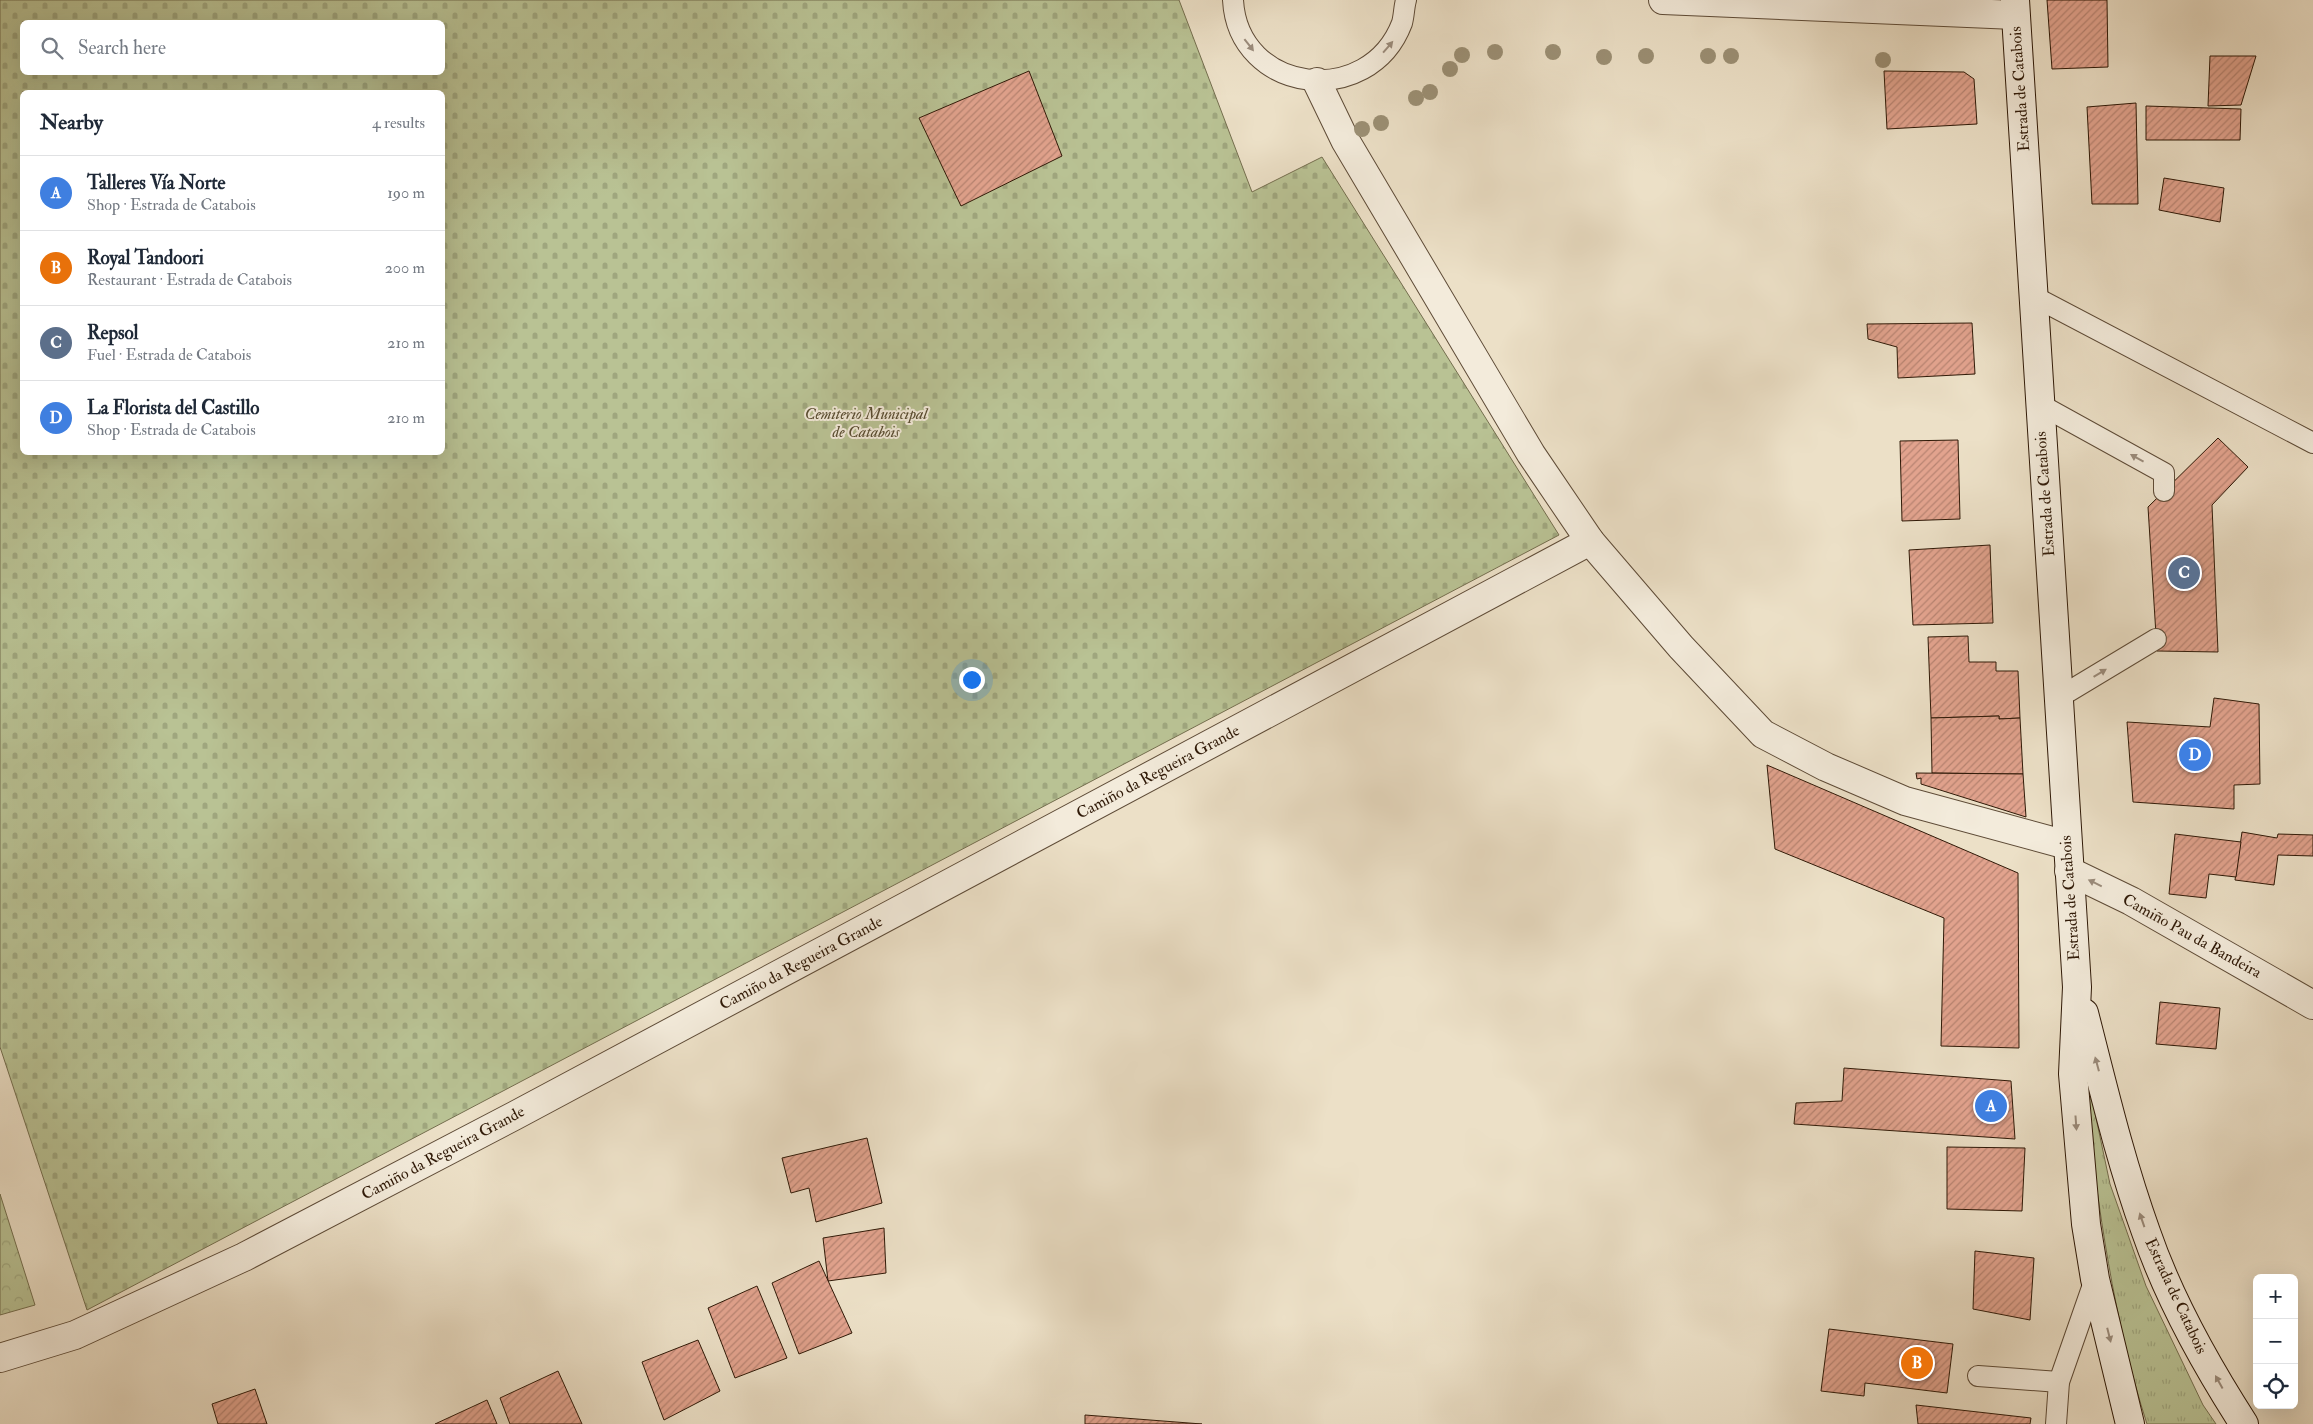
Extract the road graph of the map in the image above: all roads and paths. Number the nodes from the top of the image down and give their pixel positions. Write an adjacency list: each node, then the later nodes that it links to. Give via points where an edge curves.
1 (1233, 0): 5 (lane, one-way to 5, via 1244,40 1261,60 1287,76)
2 (1406, 0): 5 (lane, one-way to 2, via 1347,78 1372,64 1393,42)
3 (1663, 0): 4 (street)
4 (2015, 8): 6 (street, Estrada de Catabois)
5 (1317, 82): 10 (street, Camiño Pau da Bandeira, via 1345,140 1531,454)
6 (2033, 296): 7 (street, Estrada de Catabois); 8 (lane)
7 (2039, 404): 9 (lane, one-way to 7, via 2164,473); 12 (street, Estrada de Catabois)
8 (2313, 443)
9 (2164, 491)
10 (1590, 541): 13 (street, Camiño Pau da Bandeira, via 1681,647 1763,734 1826,767 1904,801); 17 (street, Camiño da Regueira Grande, via 244,1257 75,1335)
11 (2156, 639): 12 (lane, one-way to 11)
12 (2058, 698): 13 (street, Estrada de Catabois)
13 (2068, 858): 14 (street, Estrada de Catabois); 15 (street, Camiño Pau da Bandeira, one-way to 13, via 2131,901)
14 (2077, 987): 16 (street, Estrada de Catabois, one-way to 16, via 2073,1074 2085,1215); 22 (street, Estrada de Catabois, one-way to 14, via 2182,1316 2147,1234 2124,1167)
15 (2313, 1005)
16 (2095, 1279): 19 (lane); 21 (street, Estrada de Catabois, one-way to 21)
17 (0, 1358)
18 (1978, 1376): 19 (lane)
19 (2059, 1382): 20 (lane)
20 (2056, 1424)
21 (2130, 1424)
22 (2244, 1424)

